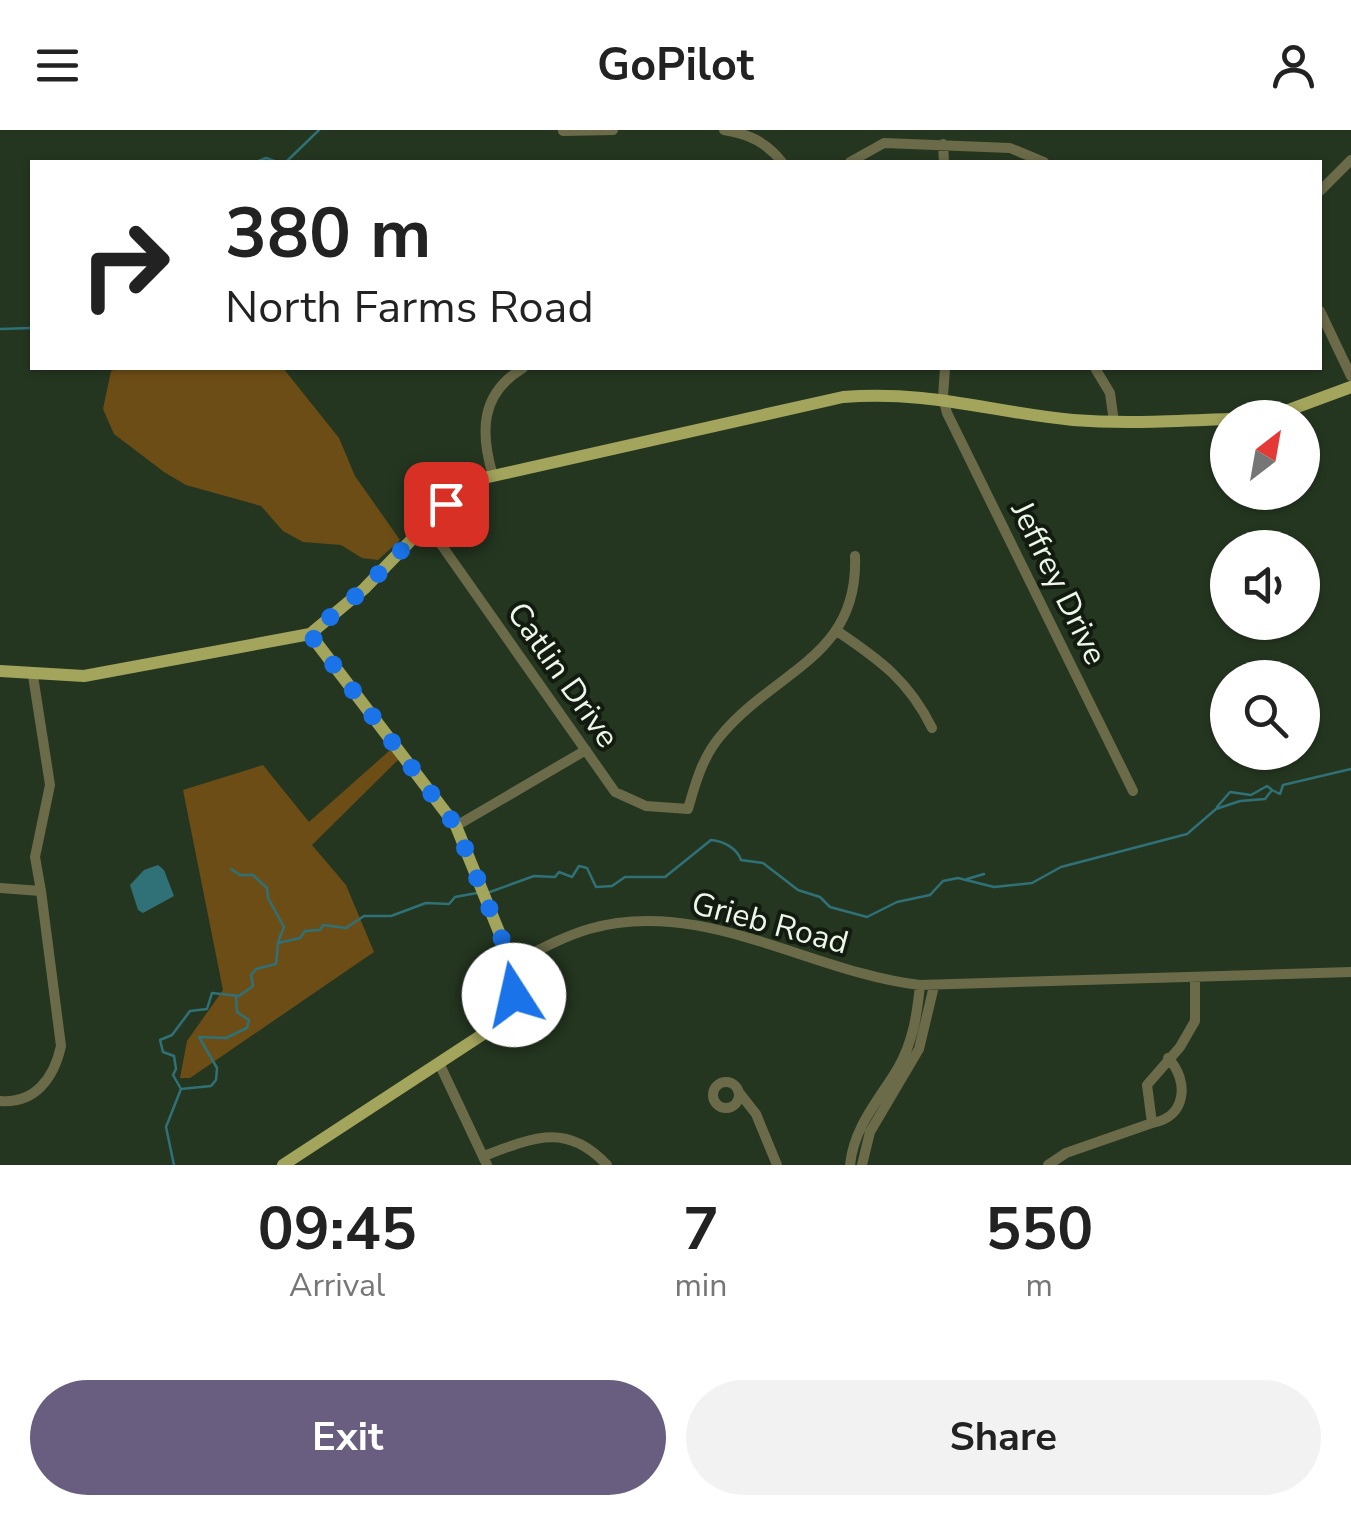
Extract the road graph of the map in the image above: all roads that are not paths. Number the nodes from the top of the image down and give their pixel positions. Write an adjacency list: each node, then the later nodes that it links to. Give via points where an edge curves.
1 (563, 130): 2 (street)
2 (612, 130)
3 (724, 130): 5 (street, via 754,137)
4 (943, 144): 6 (street, via 884,143); 7 (street); 8 (street, via 1010,148)
5 (780, 160)
6 (854, 160)
7 (944, 160)
8 (1039, 160)
9 (1351, 160): 10 (street)
10 (1322, 190)
11 (1322, 316): 15 (street)
12 (521, 370): 21 (street, via 494,392 484,418)
13 (946, 370): 17 (street)
14 (1096, 370): 20 (street, via 1110,392)
15 (1351, 376)
16 (1351, 387): 18 (main road)
17 (943, 397): 20 (main road); 21 (main road, via 843,397); 30 (street, Jeffrey Drive)
18 (1316, 400)
19 (1210, 419): 20 (main road)
20 (1114, 422)
21 (493, 476): 22 (main road)
22 (426, 523): 25 (main road); 29 (street, Catlin Drive)
23 (854, 556): 24 (street, via 854,594)
24 (837, 631): 28 (street, via 915,694); 29 (street, Catlin Drive, via 725,730 708,752 688,809 628,800)
25 (310, 634): 27 (main road, via 84,676); 31 (main road)
26 (0, 671): 27 (main road)
27 (33, 676): 33 (street, via 50,785 35,857)
28 (932, 728)
29 (586, 750): 31 (street)
30 (1133, 790)
31 (456, 826): 34 (main road)
32 (0, 888): 33 (street)
33 (41, 892): 42 (street, via 57,1066 28,1098)
34 (512, 964): 37 (street, Grieb Road, via 592,928 661,923 714,930 856,974); 40 (main road, via 514,995 497,1024)
35 (1351, 972): 36 (street, Grieb Road)
36 (1195, 978): 38 (street, Grieb Road); 39 (street, via 1196,1021)
37 (920, 986): 38 (street, Grieb Road); 49 (street, via 909,1044 860,1127)
38 (934, 986): 50 (street, via 919,1049 870,1132)
39 (1168, 1058): 43 (street, via 1147,1085); 43 (street, via 1179,1070 1183,1092 1174,1114)
40 (440, 1063): 44 (street); 45 (main road)
41 (738, 1091): 48 (street, via 756,1114)
42 (0, 1101)
43 (1152, 1123): 51 (street)
44 (486, 1160): 47 (street, via 558,1134 590,1146)
45 (297, 1161): 46 (main road)
46 (282, 1165)
47 (607, 1165)
48 (777, 1165)
49 (850, 1165)
50 (862, 1165)
51 (1048, 1165)

